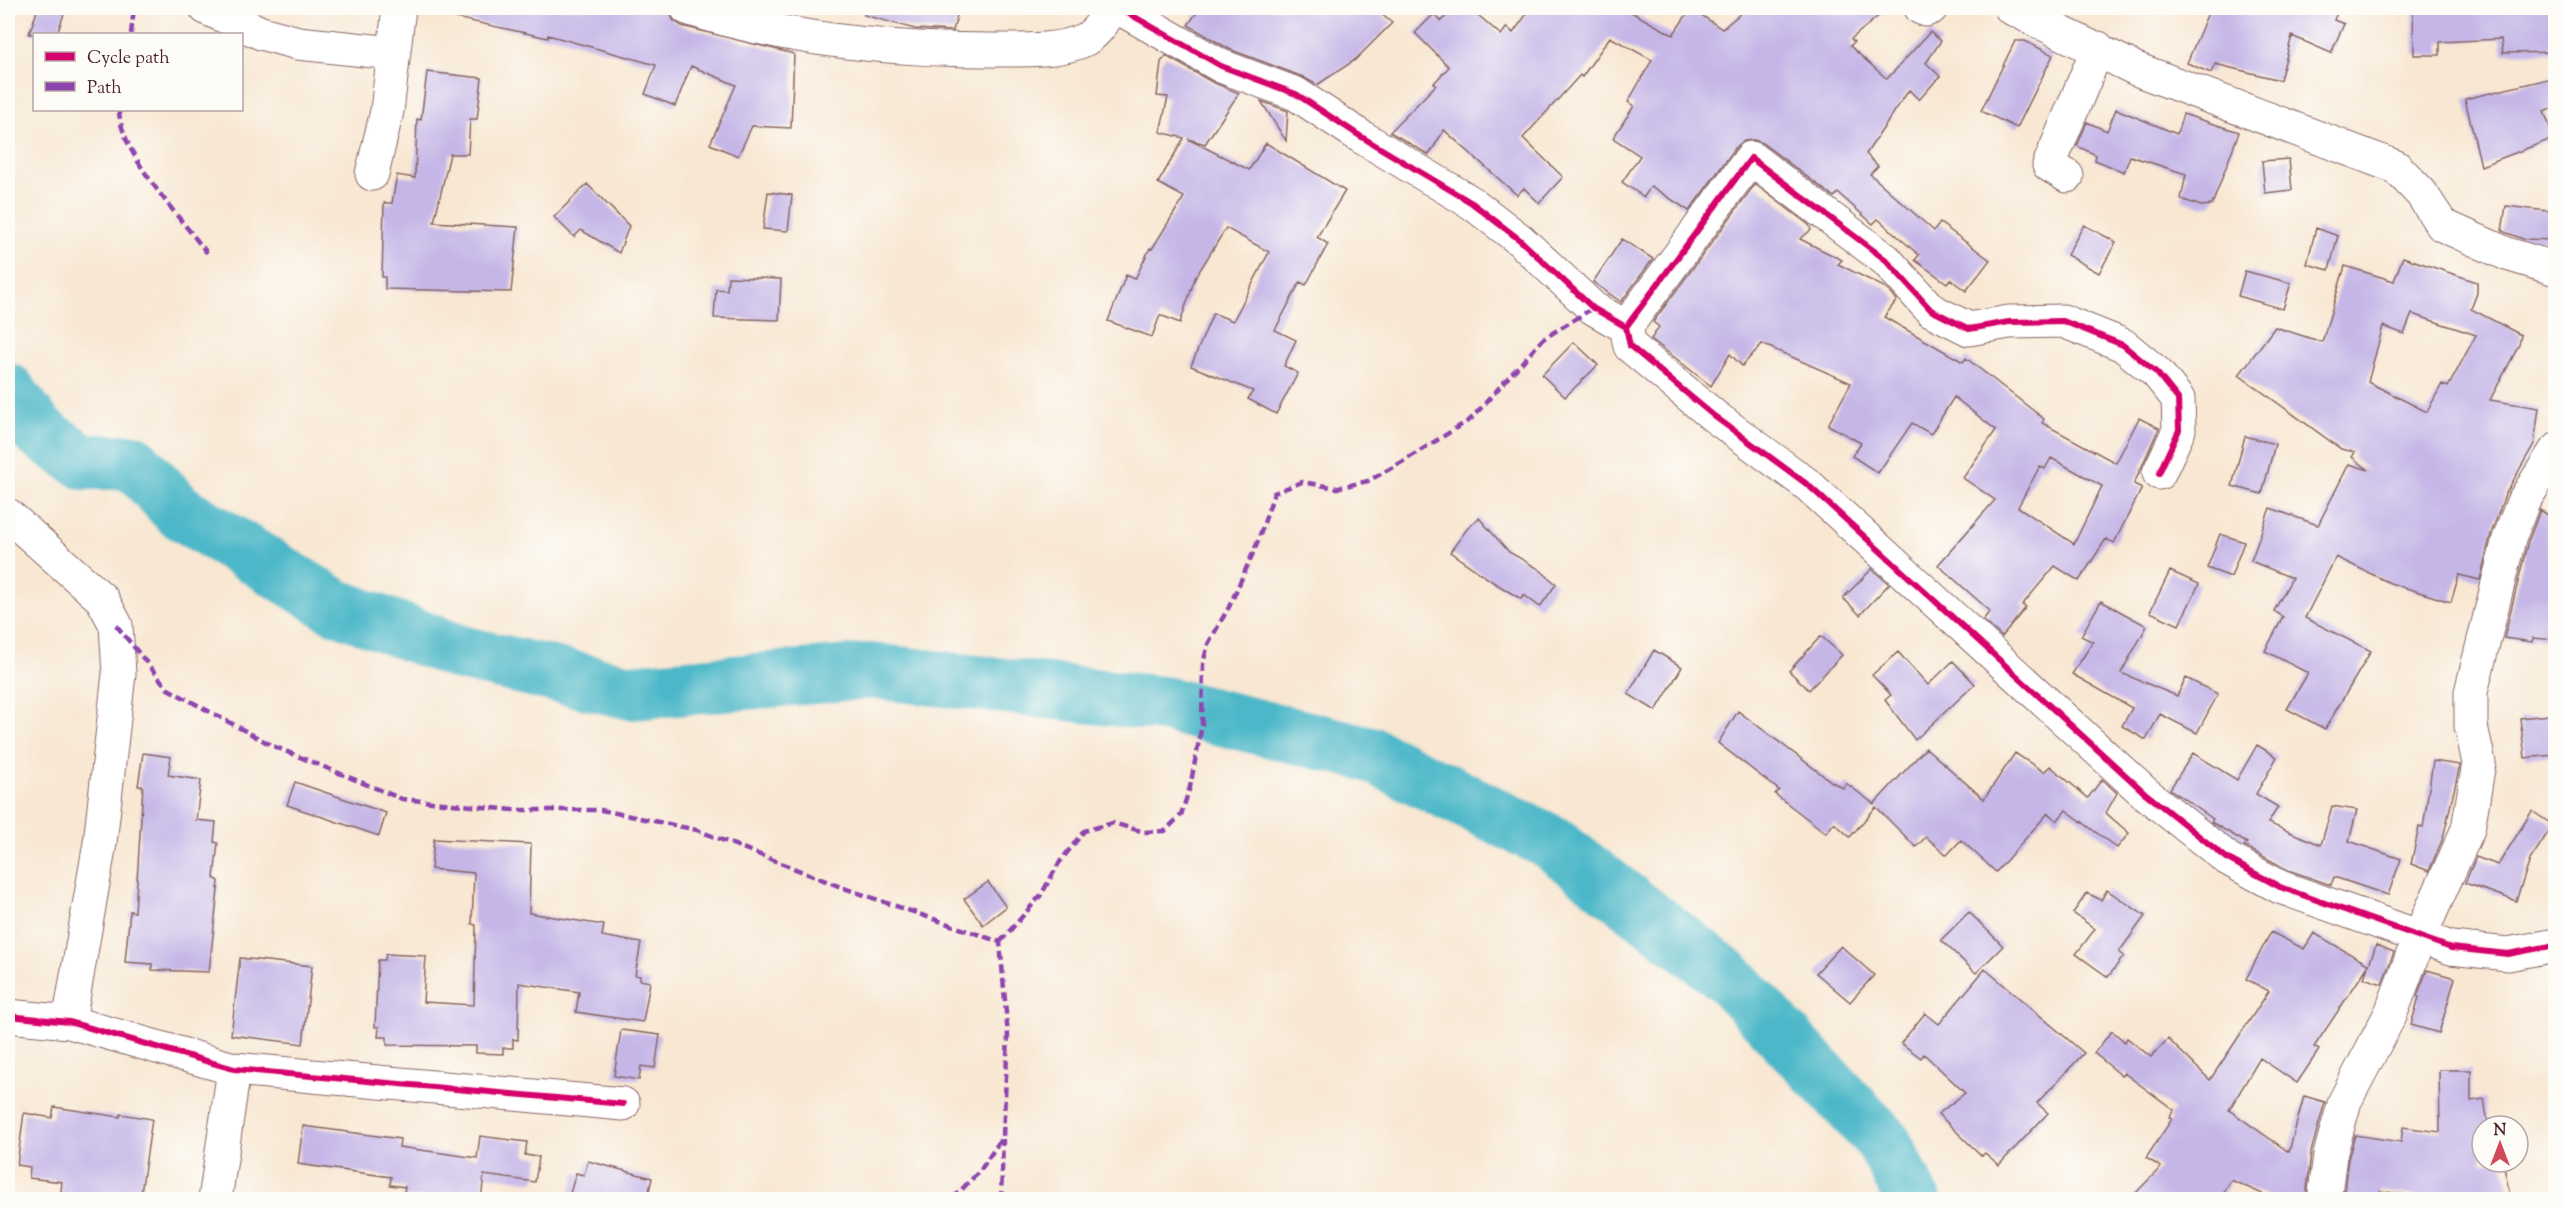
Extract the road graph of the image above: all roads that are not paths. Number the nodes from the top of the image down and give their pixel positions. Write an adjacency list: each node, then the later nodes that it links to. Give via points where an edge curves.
1 (206, 8): 10 (street, via 261,33 298,43)
2 (399, 8): 10 (street)
3 (687, 8): 4 (street, via 754,27 847,42 926,50 1003,50 1047,48 1086,39 1102,25)
4 (1112, 8)
5 (1119, 8): 14 (street, via 1221,66 1296,94 1472,203 1520,240 1593,308)
6 (1921, 8): 7 (street)
7 (1931, 8)
8 (2011, 8): 9 (street)
9 (2098, 48): 12 (street, via 2049,165); 13 (street, via 2136,69 2396,167 2442,225 2507,254)
10 (393, 53): 11 (street, via 387,111)
11 (372, 174)
12 (2067, 176)
13 (2556, 269)
14 (1626, 327): 16 (street, via 1751,159 1886,260 1931,310 1969,329 2009,322 2063,321 2123,345 2157,373 2178,399 2179,430); 18 (street, via 1630,346 1714,416 1808,485 2145,793 2228,859 2280,887)
15 (2556, 450): 18 (street, via 2523,502 2509,539 2471,692 2471,726 2479,763 2468,829)
16 (2159, 473)
17 (8, 514): 21 (street, via 102,600 116,625 119,674 100,843)
18 (2419, 938): 19 (street, via 2451,948 2508,954); 25 (street, via 2391,1013 2345,1101 2330,1155)
19 (2556, 945)
20 (8, 1017): 21 (street)
21 (69, 1022): 22 (street)
22 (234, 1069): 23 (street); 24 (street)
23 (623, 1104)
24 (215, 1200)
25 (2324, 1200)

